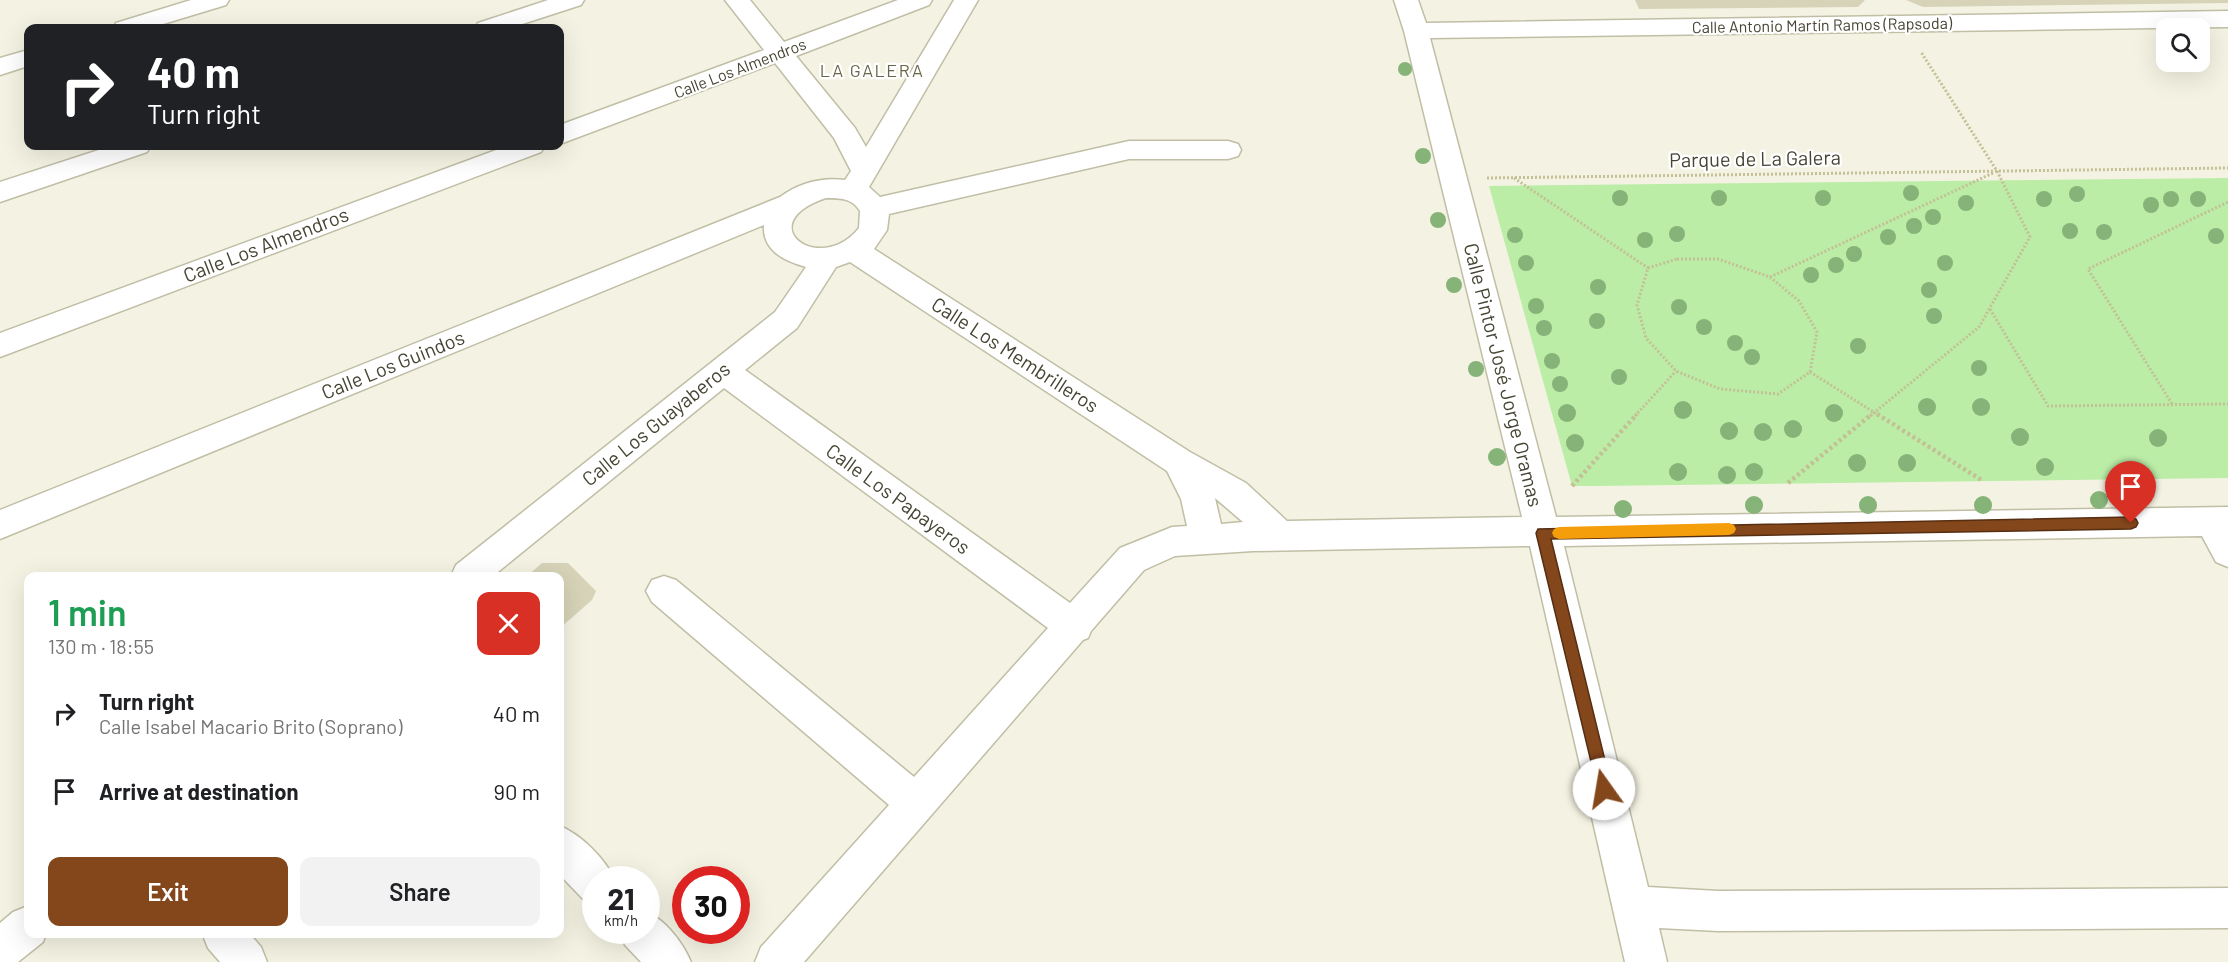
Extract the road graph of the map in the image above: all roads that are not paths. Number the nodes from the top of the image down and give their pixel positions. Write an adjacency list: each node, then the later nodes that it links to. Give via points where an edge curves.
1 (217, 0): 9 (street)
2 (572, 0): 10 (street)
3 (736, 0): 13 (street)
4 (920, 0): 13 (street, Calle Los Almendros)
5 (966, 0): 20 (street)
6 (1406, 0): 12 (street, Calle Pintor José Jorge Oramas)
7 (1888, 0): 11 (street)
8 (2228, 19): 11 (street, Calle Antonio Martín Ramos (Rapsoda))
9 (138, 24)
10 (499, 24)
11 (1903, 24): 12 (street, Calle Antonio Martín Ramos (Rapsoda))
12 (1416, 31): 29 (street, Calle Pintor José Jorge Oramas)
13 (778, 53): 16 (street, Calle Los Almendros); 20 (street, via 846,134)
14 (24, 59): 15 (street)
15 (0, 67)
16 (564, 133)
17 (126, 150): 21 (street)
18 (521, 150): 24 (street, Calle Los Almendros)
19 (1228, 150): 20 (street, via 1129,150)
20 (863, 190): 22 (street, via 809,191); 23 (street, via 876,219 873,230 865,241)
21 (0, 192)
22 (786, 206): 23 (street, via 776,227 785,247 796,254); 28 (street, Calle Los Guindos)
23 (840, 254): 25 (street, Calle Los Guayaberos, via 786,320); 26 (street, Calle Los Membrilleros)
24 (0, 345)
25 (722, 370): 33 (street, Calle Los Guayaberos); 35 (street, Calle Los Papayeros)
26 (1178, 460): 30 (street, Calle Los Membrilleros, via 1234,493); 31 (street, Calle Los Membrilleros, via 1199,497)
27 (2219, 521): 29 (street); 32 (street)
28 (0, 525)
29 (1543, 533): 30 (street); 39 (street, Calle Pintor José Jorge Oramas)
30 (1280, 536): 31 (street)
31 (1205, 539): 35 (street, via 1172,542 1132,559)
32 (2228, 552)
33 (473, 572)
34 (664, 591): 36 (street)
35 (1075, 627): 36 (street)
36 (917, 804): 47 (street)
37 (564, 850): 38 (street)
38 (582, 869)
39 (1631, 906): 40 (street, via 1718,910); 48 (street, Calle Pintor José Jorge Oramas)
40 (2228, 908)
41 (24, 930): 44 (street)
42 (227, 938): 45 (street)
43 (653, 944): 46 (street)
44 (0, 950)
45 (246, 962)
46 (670, 962)
47 (776, 962)
48 (1646, 962)

